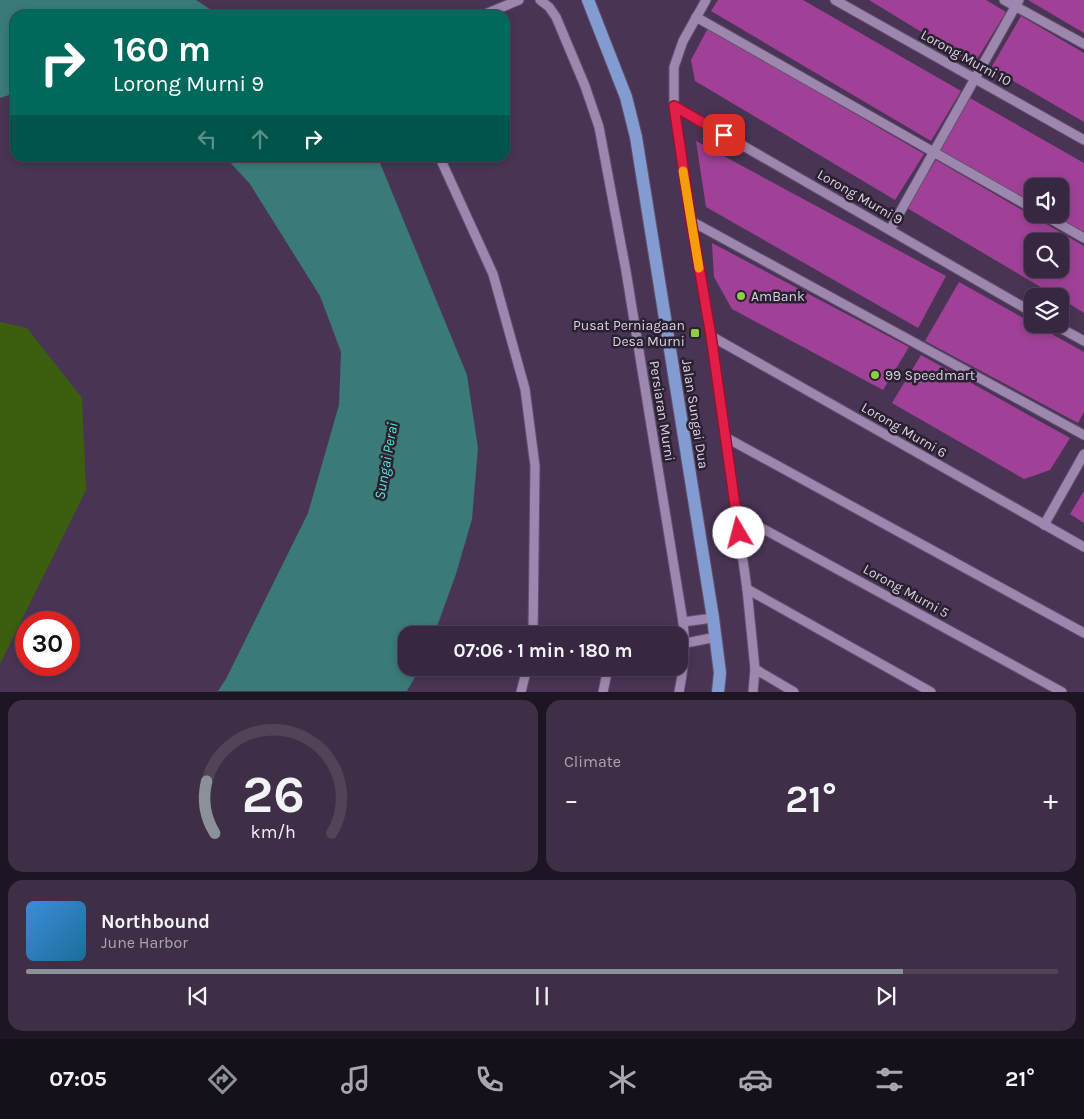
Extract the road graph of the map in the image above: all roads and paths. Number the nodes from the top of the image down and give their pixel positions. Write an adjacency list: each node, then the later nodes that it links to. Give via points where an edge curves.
1 (519, 0): 8 (street)
2 (540, 0): 33 (street, Persiaran Murni, via 556,17 599,127 626,271)
3 (588, 0): 32 (main road, Jalan Sungai Dua, via 626,97 636,137)
4 (706, 0): 9 (street)
5 (835, 0): 11 (street, Lorong Murni 10)
6 (1004, 0): 7 (street)
7 (1018, 3): 10 (street); 11 (street)
8 (495, 10)
9 (696, 17): 12 (street, via 674,67); 14 (street)
10 (1084, 44)
11 (975, 79): 13 (street, Lorong Murni 10); 14 (street)
12 (674, 106): 17 (street); 19 (street, Lorong Murni 9)
13 (1084, 140)
14 (934, 152): 16 (street); 19 (street)
15 (442, 162): 34 (street, via 493,274 525,389 535,466)
16 (1024, 203)
17 (691, 221): 23 (street); 25 (street)
18 (1058, 223): 20 (street)
19 (890, 230): 21 (street, Lorong Murni 9)
20 (1084, 238)
21 (1024, 307)
22 (1069, 333): 24 (street)
23 (711, 336): 26 (street); 29 (street, Lorong Murni 6)
24 (1084, 341)
25 (1084, 435)
26 (725, 437): 28 (street); 36 (street)
27 (1084, 454): 29 (street)
28 (736, 514): 31 (street); 50 (street, Lorong Murni 5)
29 (1044, 524): 30 (street, Lorong Murni 6)
30 (1084, 547)
31 (747, 589): 39 (street); 49 (street)
32 (713, 618): 33 (street); 37 (main road, Jalan Sungai Dua)
33 (683, 622): 35 (street, Persiaran Murni)
34 (533, 626)
35 (684, 626)
36 (1084, 633)
37 (716, 637): 38 (street); 46 (main road, Jalan Sungai Dua, via 720,672)
38 (688, 643)
39 (754, 669): 47 (street); 48 (street)
40 (525, 676): 43 (street)
41 (606, 676): 44 (street)
42 (682, 676): 45 (street, Persiaran Murni)
43 (522, 692)
44 (603, 692)
45 (679, 692)
46 (718, 692)
47 (753, 692)
48 (794, 692)
49 (932, 692)
50 (1062, 692)

